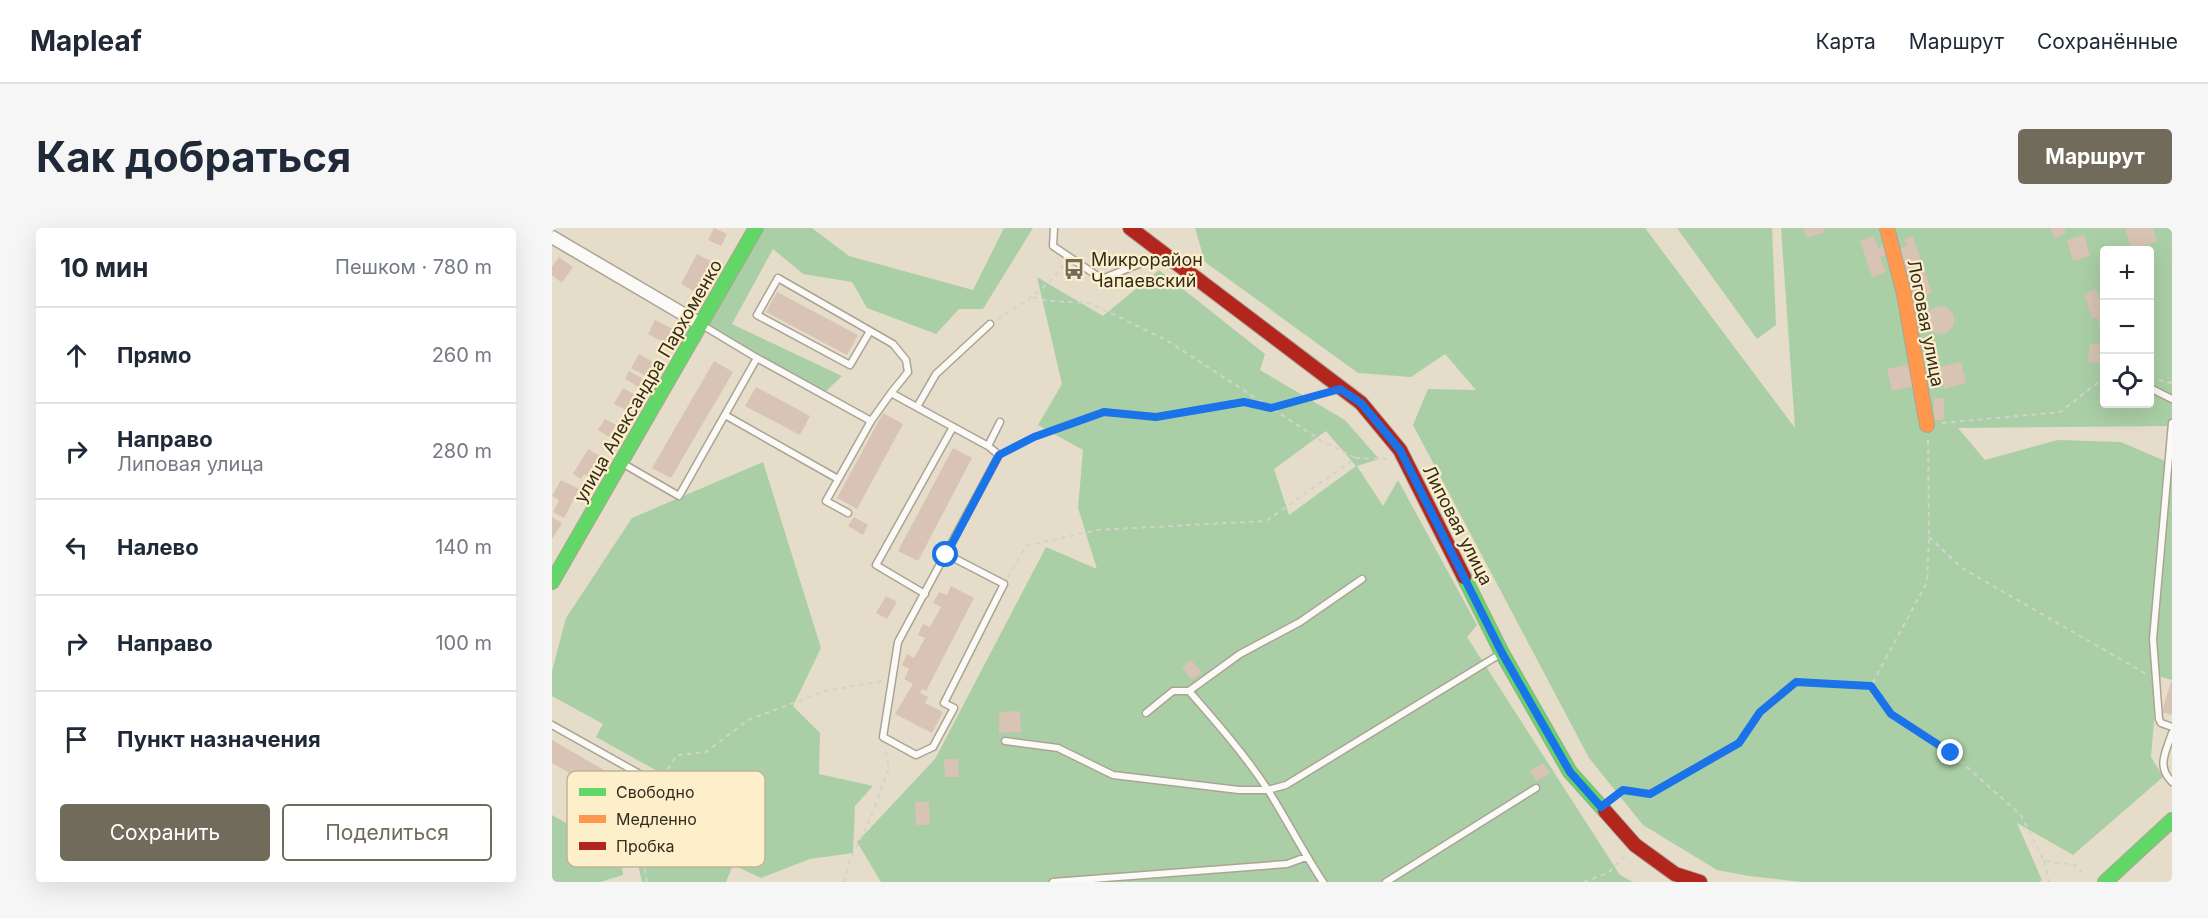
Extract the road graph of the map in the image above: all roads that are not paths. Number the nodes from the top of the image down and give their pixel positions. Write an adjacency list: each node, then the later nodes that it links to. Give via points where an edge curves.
1 (756, 228): 8 (street, улица Александра Пархоменко)
2 (1054, 228): 6 (lane, via 1053,246 1102,279)
3 (1130, 228): 6 (street, Липовая улица)
4 (1887, 228): 19 (street, Логовая улица, via 1904,294)
5 (552, 237): 8 (street)
6 (1166, 254): 29 (street, Липовая улица, via 1361,403 1400,450)
7 (990, 324): 14 (lane, via 936,374)
8 (702, 325): 10 (lane); 22 (street, улица Александра Пархоменко)
9 (870, 331): 9 (lane, via 778,278 757,315 850,365); 12 (lane, via 893,344 906,360 908,372)
10 (757, 358): 15 (lane); 16 (lane)
11 (2154, 390): 13 (lane)
12 (891, 393): 14 (lane); 16 (lane)
13 (2172, 399)
14 (917, 407): 20 (lane)
15 (725, 415): 22 (lane, via 679,496); 23 (lane)
16 (871, 421): 23 (lane)
17 (1000, 422): 21 (lane)
18 (2172, 423): 33 (lane, via 2153,639 2159,719)
19 (1927, 424)
20 (953, 427): 21 (lane); 28 (lane, via 876,565)
21 (988, 446): 25 (lane, via 999,455)
22 (621, 463): 27 (street, улица Александра Пархоменко)
23 (838, 479): 24 (lane, via 826,501)
24 (848, 513)
25 (946, 555): 28 (lane); 28 (lane, via 1004,584 944,703 954,708 933,747 916,755 883,737 898,642)
26 (1362, 579): 30 (lane, via 1300,622 1240,654)
27 (552, 582)
28 (925, 594)
29 (1502, 653): 39 (lane, via 1286,785); 45 (street, Липовая улица, via 1570,772 1635,845 1675,874)
30 (1189, 691): 31 (lane, via 1173,691); 39 (lane)
31 (1146, 713)
32 (552, 724): 36 (lane)
33 (2172, 727)
34 (2172, 733): 37 (lane, via 2163,772)
35 (1005, 741): 39 (lane, via 1058,748 1113,775)
36 (634, 771)
37 (2172, 782)
38 (1536, 788): 44 (lane)
39 (1268, 790): 41 (lane)
40 (2172, 820): 46 (street)
41 (1306, 857): 42 (lane, via 1287,864); 43 (lane)
42 (1053, 882)
43 (1323, 882)
44 (1386, 882)
45 (1700, 882)
46 (2105, 882)

